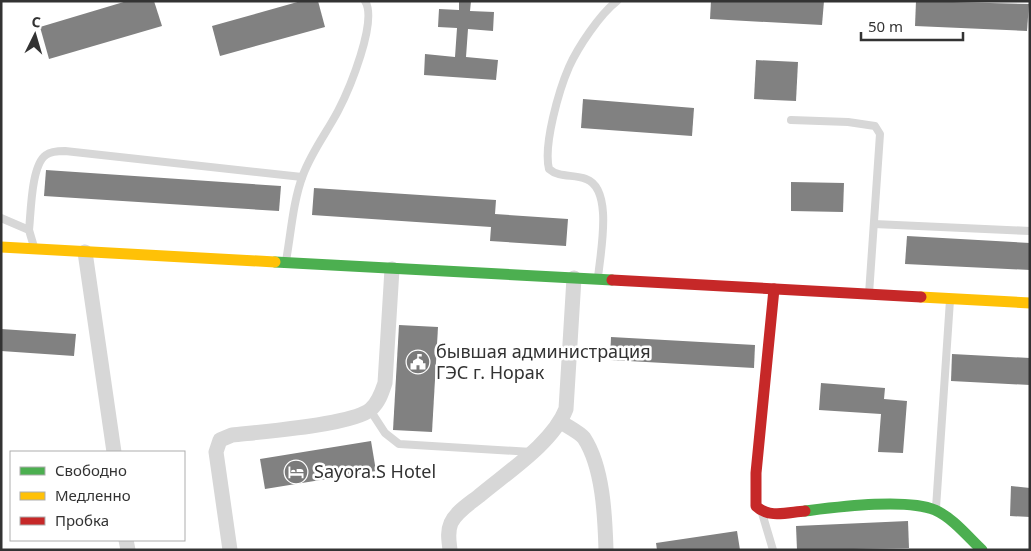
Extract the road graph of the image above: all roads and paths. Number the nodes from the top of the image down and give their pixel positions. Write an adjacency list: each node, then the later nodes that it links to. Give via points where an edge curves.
1 (365, 1): 4 (lane, via 369,17 360,56 339,109 310,157)
2 (617, 1): 15 (lane, via 607,9 569,66 547,143 549,169 596,184 601,195 603,216)
3 (791, 120): 6 (lane, via 875,126 880,134)
4 (302, 177): 7 (lane, via 65,150 47,153 39,161 35,178); 12 (lane)
5 (1, 218): 7 (lane)
6 (874, 224): 8 (lane); 17 (lane)
7 (29, 230): 10 (lane)
8 (1030, 232)
9 (1, 248): 10 (main road)
10 (35, 249): 11 (main road)
11 (85, 252): 12 (main road); 22 (street)
12 (286, 261): 13 (main road)
13 (392, 269): 14 (main road); 20 (street, via 385,382 381,395)
14 (574, 278): 15 (main road); 21 (street, via 566,409)
15 (598, 280): 16 (main road)
16 (774, 289): 17 (main road); 25 (main road, via 755,494 756,506)
17 (869, 294): 18 (main road)
18 (950, 299): 19 (main road); 24 (lane)
19 (1030, 303)
20 (370, 410): 23 (lane, via 386,433 399,444); 26 (street, via 335,422 232,435 220,440 216,452)
21 (561, 422): 23 (street); 28 (street, via 583,437 592,454 605,517)
22 (114, 451)
23 (532, 452): 27 (street, via 452,521 448,532)
24 (936, 510): 25 (main road, via 923,506 895,506); 30 (main road)
25 (762, 512): 29 (lane)
26 (230, 550)
27 (450, 550)
28 (606, 550)
29 (773, 550)
30 (982, 550)

